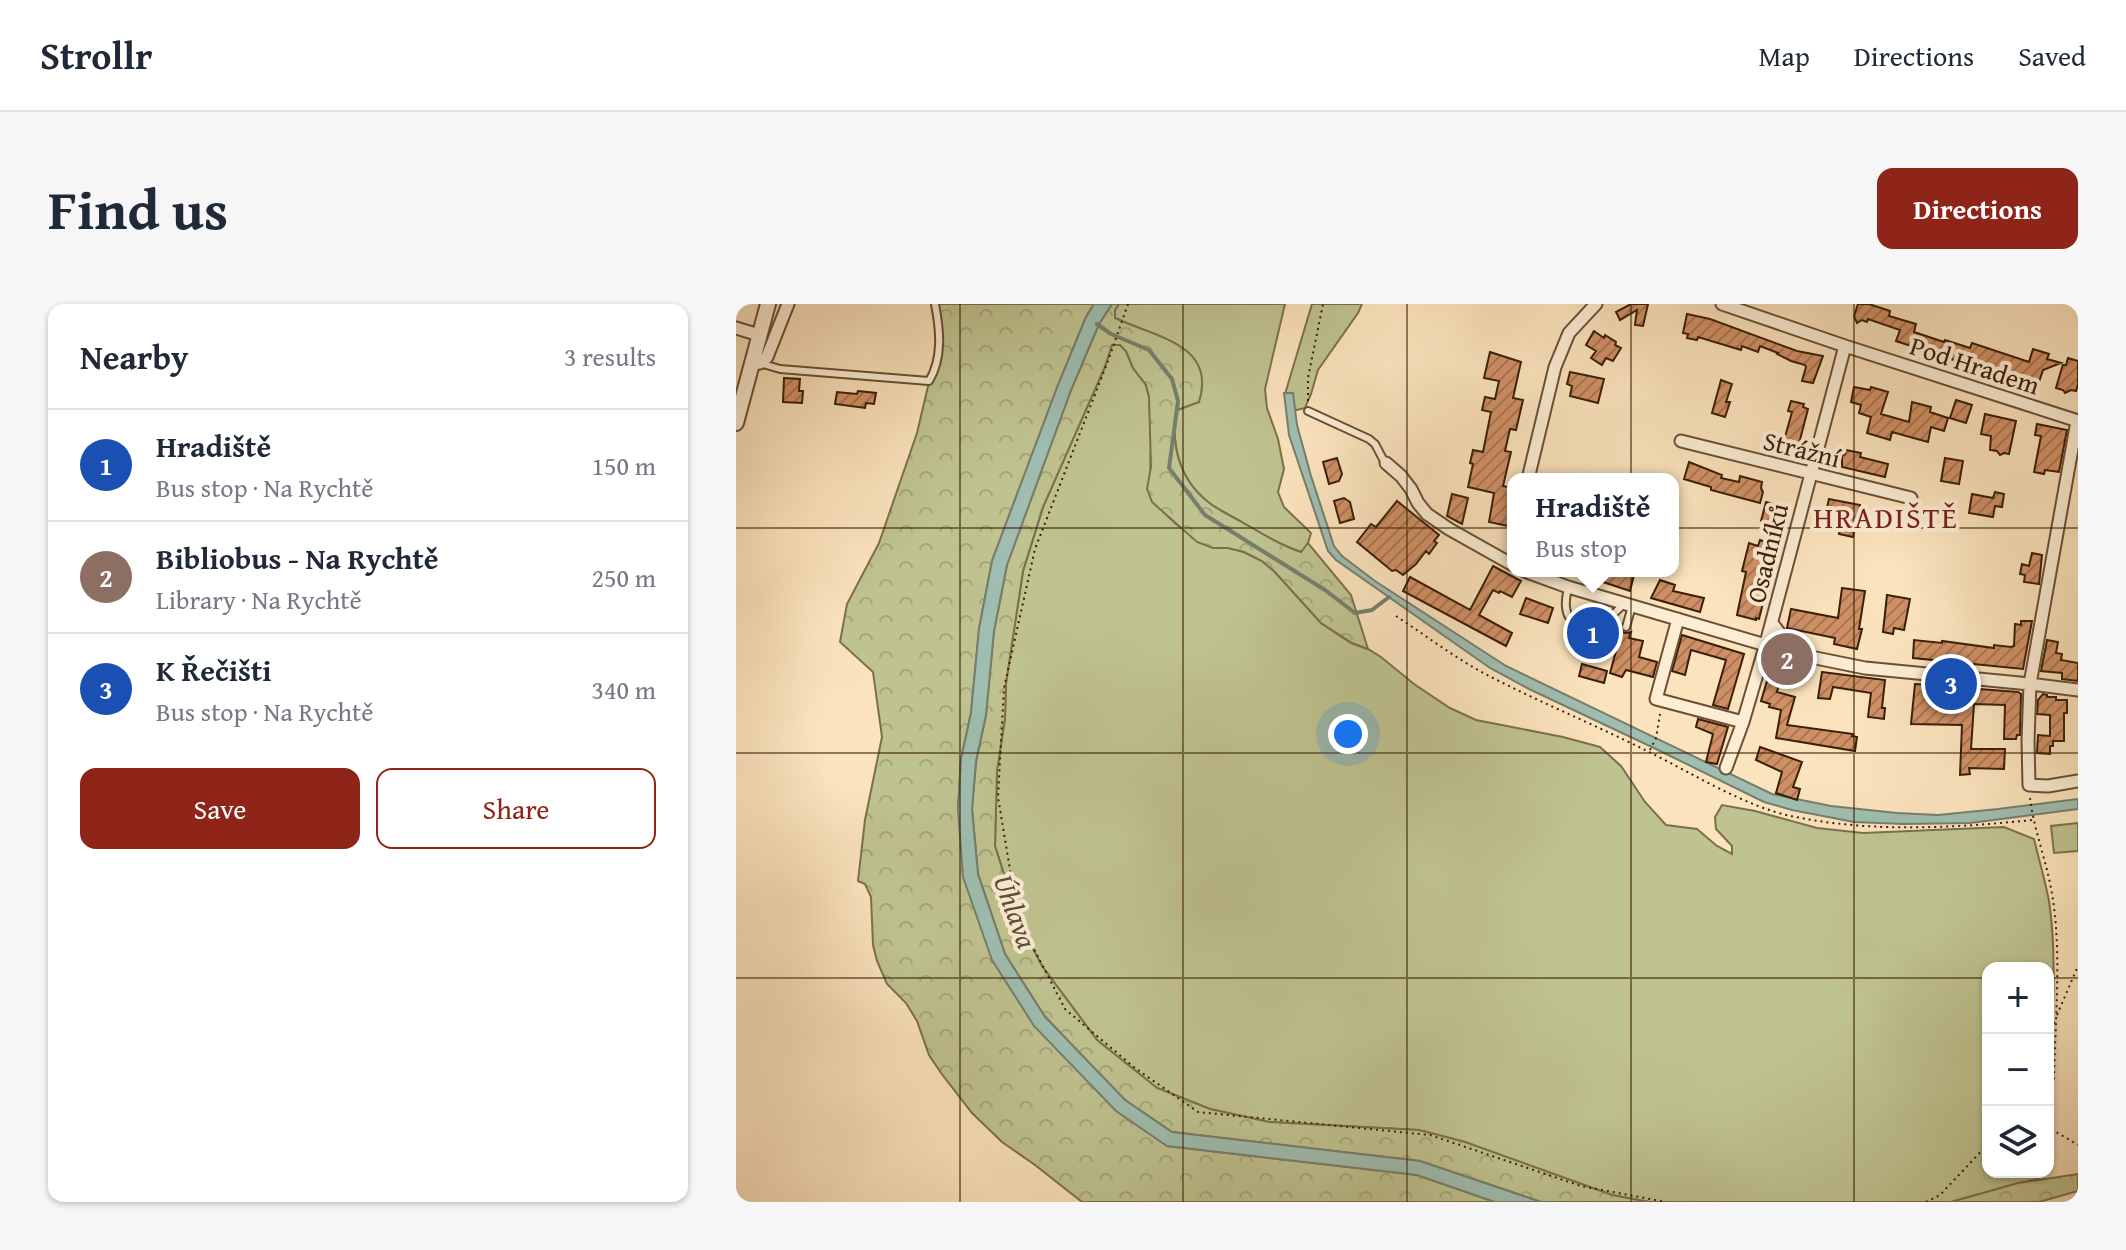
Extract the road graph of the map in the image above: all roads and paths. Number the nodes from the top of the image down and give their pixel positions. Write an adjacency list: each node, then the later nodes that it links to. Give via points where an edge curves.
1 (768, 304): 9 (street)
2 (788, 304): 11 (street, via 767,357)
3 (935, 304): 11 (lane, via 940,344 929,381)
4 (1128, 304): 45 (path, via 1035,549 1004,688 998,797 1018,918 1065,1009 1198,1112 1430,1135 1581,1186)
5 (1323, 304): 12 (path, via 1308,378)
6 (1596, 304): 17 (street, via 1569,333 1555,367)
7 (1722, 304): 10 (street, Pod Hradem)
8 (736, 328): 9 (street)
9 (759, 335): 11 (street)
10 (1845, 346): 13 (street, Pod Hradem); 18 (street, Osadníků)
11 (755, 363): 14 (street)
12 (1308, 411): 16 (lane, via 1369,439)
13 (2078, 421): 30 (street)
14 (736, 423)
15 (1681, 441): 18 (street, Strážní)
16 (1386, 463): 20 (street, via 1427,514)
17 (1529, 473)
18 (1810, 474): 19 (street, Strážní); 26 (street, Osadníků)
19 (1911, 498)
20 (1507, 562)
21 (1540, 577): 22 (street)
22 (1568, 587): 23 (street); 23 (lane, via 1566,609 1583,627 1603,623)
23 (1628, 605): 25 (street); 27 (lane)
24 (1396, 616): 34 (path, via 1490,677)
25 (1678, 619): 28 (street); 32 (street, via 1656,699)
26 (1772, 623): 28 (street, Osadníků); 29 (street)
27 (1626, 627)
28 (1765, 647): 29 (street); 33 (street, Osadníků)
29 (1796, 654): 30 (street, via 1865,668)
30 (2030, 684): 31 (street); 36 (street, via 2029,785)
31 (2078, 690)
32 (1662, 701): 33 (street); 34 (path)
33 (1743, 722): 35 (street, Osadníků)
34 (1649, 752): 38 (path, via 1787,816 1901,828)
35 (1726, 768)
36 (2078, 781)
37 (2031, 805): 38 (path)
38 (2033, 820): 40 (path, via 2053,896)
39 (2078, 966): 40 (path)
40 (2055, 1020): 41 (path)
41 (2054, 1079)
42 (2054, 1130): 43 (path)
43 (2078, 1145)
44 (1982, 1150): 46 (path, via 1940,1195)
45 (1666, 1202)
46 (1926, 1202)

